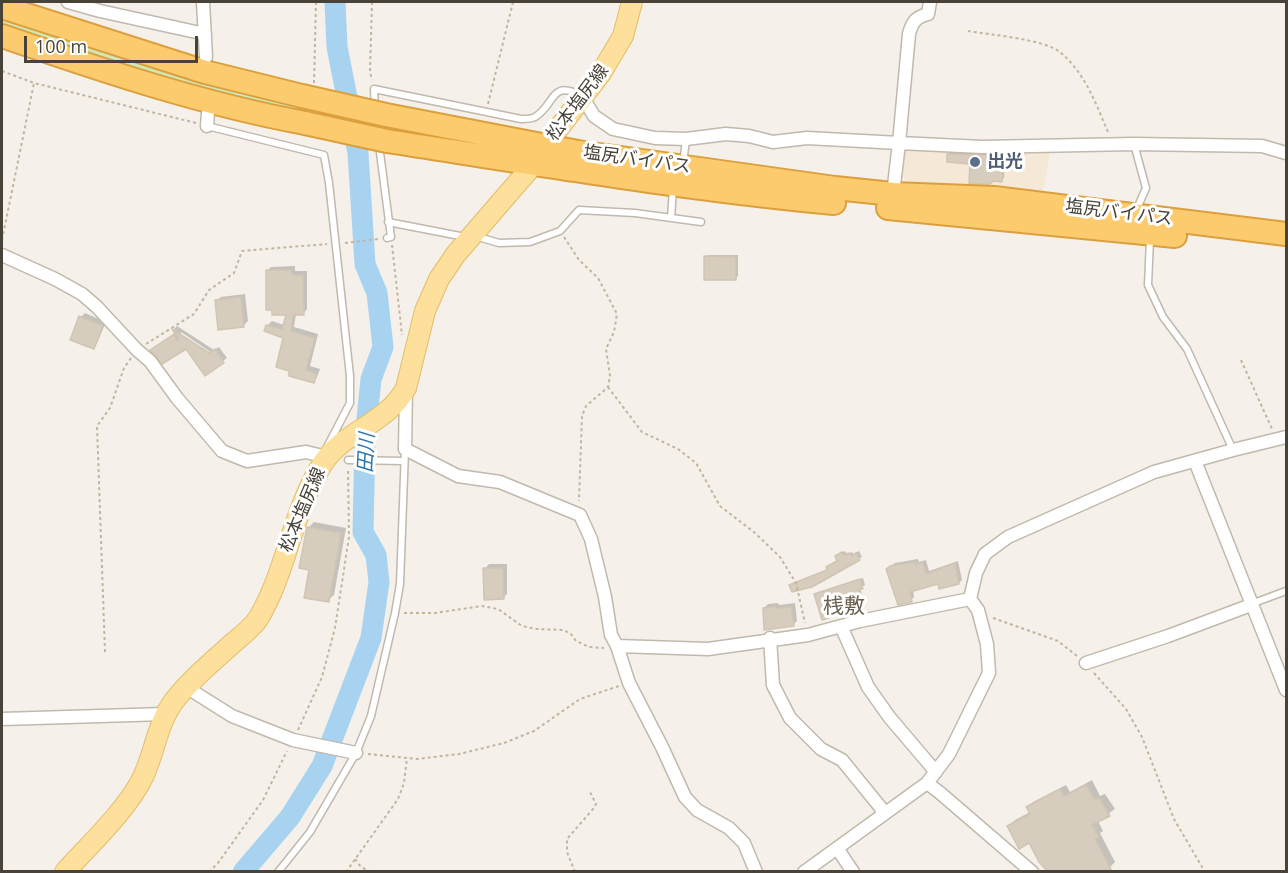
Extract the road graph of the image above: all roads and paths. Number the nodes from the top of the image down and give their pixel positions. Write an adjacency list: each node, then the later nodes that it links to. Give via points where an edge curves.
1 (68, 2): 9 (street)
2 (203, 2): 11 (street)
3 (316, 2): 17 (path, via 314,82)
4 (372, 2): 16 (path, via 370,72)
5 (513, 2): 19 (path)
6 (632, 2): 18 (main road, 松本塩尻線, via 623,36)
7 (930, 2): 23 (street, via 928,14 917,17 911,25)
8 (2, 7): 17 (highway, 塩尻バイパス, via 206,72)
9 (108, 7): 11 (street)
10 (968, 31): 24 (path, via 1041,44 1061,52 1085,81)
11 (205, 34): 13 (street)
12 (2, 36): 21 (highway, 塩尻バイパス, bridge, via 146,83 255,113 305,123)
13 (206, 57)
14 (2, 72): 15 (path)
15 (34, 83): 20 (path); 40 (path)
16 (374, 89): 19 (lane); 21 (lane)
17 (308, 94): 21 (highway, 塩尻バイパス, bridge)
18 (582, 96): 19 (lane, via 562,89 534,118); 22 (street, via 594,116 613,129 655,138); 27 (main road, 松本塩尻線)
19 (486, 113)
20 (207, 119): 41 (lane, via 324,155)
21 (381, 125): 27 (highway, 塩尻バイパス); 33 (lane)
22 (686, 139): 23 (street, via 726,135 773,142 807,138); 28 (lane)
23 (899, 143): 24 (street, via 982,147); 30 (street)
24 (1114, 144): 25 (street)
25 (1134, 144): 26 (street, via 1262,147); 31 (lane, via 1146,188)
26 (1287, 153)
27 (539, 155): 29 (highway, 塩尻バイパス); 30 (highway, 塩尻バイパス); 39 (main road, 松本塩尻線)
28 (684, 156)
29 (673, 184): 32 (lane); 37 (highway, 塩尻バイパス)
30 (893, 194): 31 (highway, 塩尻バイパス, via 994,198)
31 (1135, 215): 36 (highway, 塩尻バイパス)
32 (671, 218): 34 (lane); 35 (lane, via 579,210)
33 (388, 222): 38 (lane); 39 (lane)
34 (701, 222)
35 (560, 231): 39 (lane, via 530,242 499,243); 47 (path, via 579,260 598,278 617,314 606,349)
36 (1287, 231)
37 (1152, 233): 42 (highway, 塩尻バイパス); 50 (lane, via 1148,285 1163,317 1187,349)
38 (389, 237): 41 (path); 44 (path, via 401,333)
39 (469, 238): 44 (main road, 松本塩尻線, via 439,279)
40 (2, 240)
41 (336, 244): 45 (path, via 242,251 234,273 209,290 194,314); 51 (lane, via 350,403)
42 (1287, 249)
43 (2, 255): 45 (street, via 82,294)
44 (415, 348): 48 (main road, 松本塩尻線)
45 (137, 350): 51 (street, via 222,451 247,461 306,452); 65 (path, via 124,368 110,408 97,426)
46 (1241, 360): 49 (path)
47 (608, 387): 55 (path, via 586,406 582,416); 62 (path, via 642,432 678,449 696,463 720,506 780,557 796,583)
48 (406, 388): 51 (main road, 松本塩尻線, via 391,409); 52 (street)
49 (1282, 438): 50 (street)
50 (1233, 450): 54 (street)
51 (324, 456): 68 (main road, 松本塩尻線, via 258,619)
52 (403, 457): 53 (lane); 55 (street, via 458,476 500,482); 59 (lane)
53 (350, 460): 72 (path, via 349,537 336,628)
54 (1195, 461): 57 (street, via 1155,472 1008,537 986,554 976,573); 58 (street)
55 (580, 515): 64 (street, via 591,539 610,635)
56 (1287, 591): 58 (lane)
57 (970, 600): 60 (street); 61 (street)
58 (1251, 605): 66 (street); 69 (street)
59 (395, 613): 64 (path, via 435,613 482,606 498,609 522,626 564,630 590,647); 73 (lane, via 370,716)
60 (979, 616): 66 (path, via 1058,641); 75 (street, via 987,644 989,673)
61 (841, 626): 62 (street); 75 (street, via 868,687)
62 (808, 634): 63 (street)
63 (770, 638): 64 (street, via 708,649); 78 (street, via 773,685 790,718 821,748 842,760)
64 (618, 648): 67 (street)
65 (105, 652)
66 (1086, 663): 91 (path, via 1126,709 1142,737 1174,819)
67 (629, 683): 74 (path, via 580,699 534,731 504,743 459,754); 87 (street, via 685,797 744,843)
68 (186, 687): 70 (main road, 松本塩尻線); 72 (street, via 231,716)
69 (1287, 690)
70 (165, 714): 71 (street); 81 (main road, 松本塩尻線, via 137,788)
71 (2, 718)
72 (296, 740): 73 (street); 82 (path, via 263,800)
73 (352, 752): 74 (path); 83 (lane, via 310,832)
74 (407, 758): 80 (path, via 398,800)
75 (936, 772): 76 (street)
76 (927, 783): 78 (street); 90 (street)
77 (590, 792): 86 (path, via 596,804 567,839 567,852)
78 (883, 814): 79 (street)
79 (837, 848): 88 (street); 89 (street)
80 (355, 859): 84 (path); 85 (path)
81 (65, 872)
82 (209, 872)
83 (278, 872)
84 (346, 872)
85 (371, 872)
86 (575, 872)
87 (756, 872)
88 (804, 872)
89 (853, 872)
90 (1032, 872)
91 (1205, 872)

